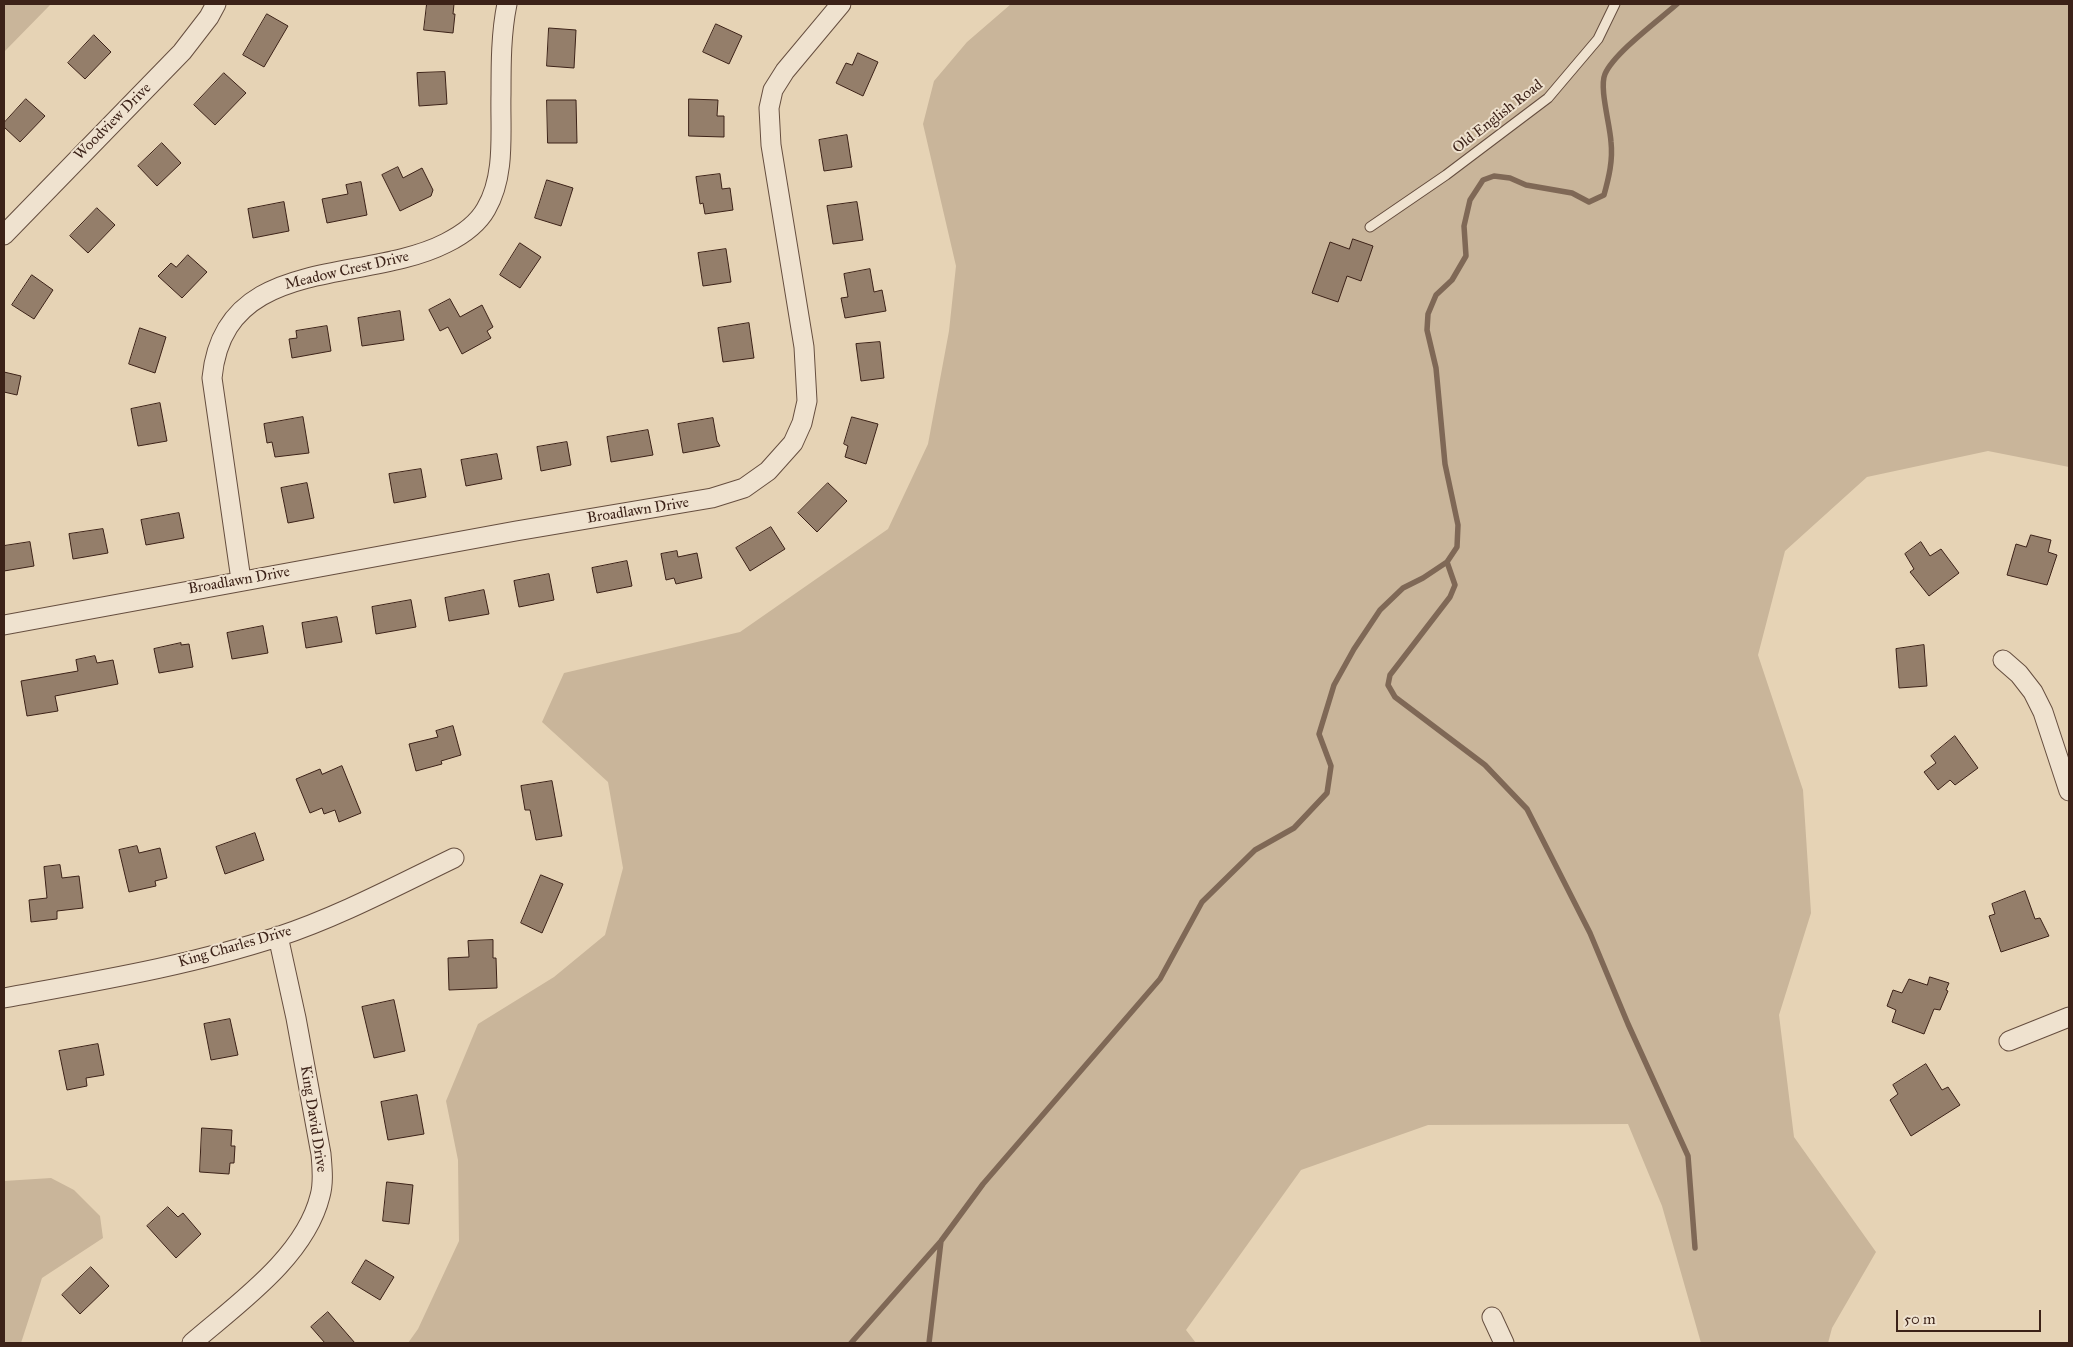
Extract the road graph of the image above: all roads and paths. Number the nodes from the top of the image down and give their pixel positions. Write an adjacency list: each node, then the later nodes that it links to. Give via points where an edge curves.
1 (216, 4): 6 (street, Woodview Drive, via 182,52)
2 (507, 4): 7 (street, Meadow Crest Drive, via 502,52 500,160 486,209 470,229 419,255 277,287 246,307 231,321 222,336 214,357 212,378)
3 (841, 4): 7 (street, Broadlawn Drive, via 785,71 773,90 769,108 771,145 804,347 807,401 793,443 768,471 744,488 712,498)
4 (1615, 4): 5 (lane, Old English Road, via 1598,39 1548,98)
5 (1370, 227)
6 (4, 235)
7 (241, 580): 8 (street, Broadlawn Drive)
8 (4, 625)
9 (2003, 660): 10 (street, via 2019,674 2037,699)
10 (2069, 791)
11 (454, 858): 12 (street, King Charles Drive, via 381,894)
12 (278, 936): 13 (street, King Charles Drive, via 134,974); 17 (street, King David Drive, via 321,1154 320,1196 301,1237 287,1256)
13 (4, 998)
14 (2069, 1017): 15 (street)
15 (2009, 1041)
16 (1492, 1317): 18 (street)
17 (192, 1343)
18 (1504, 1343)

